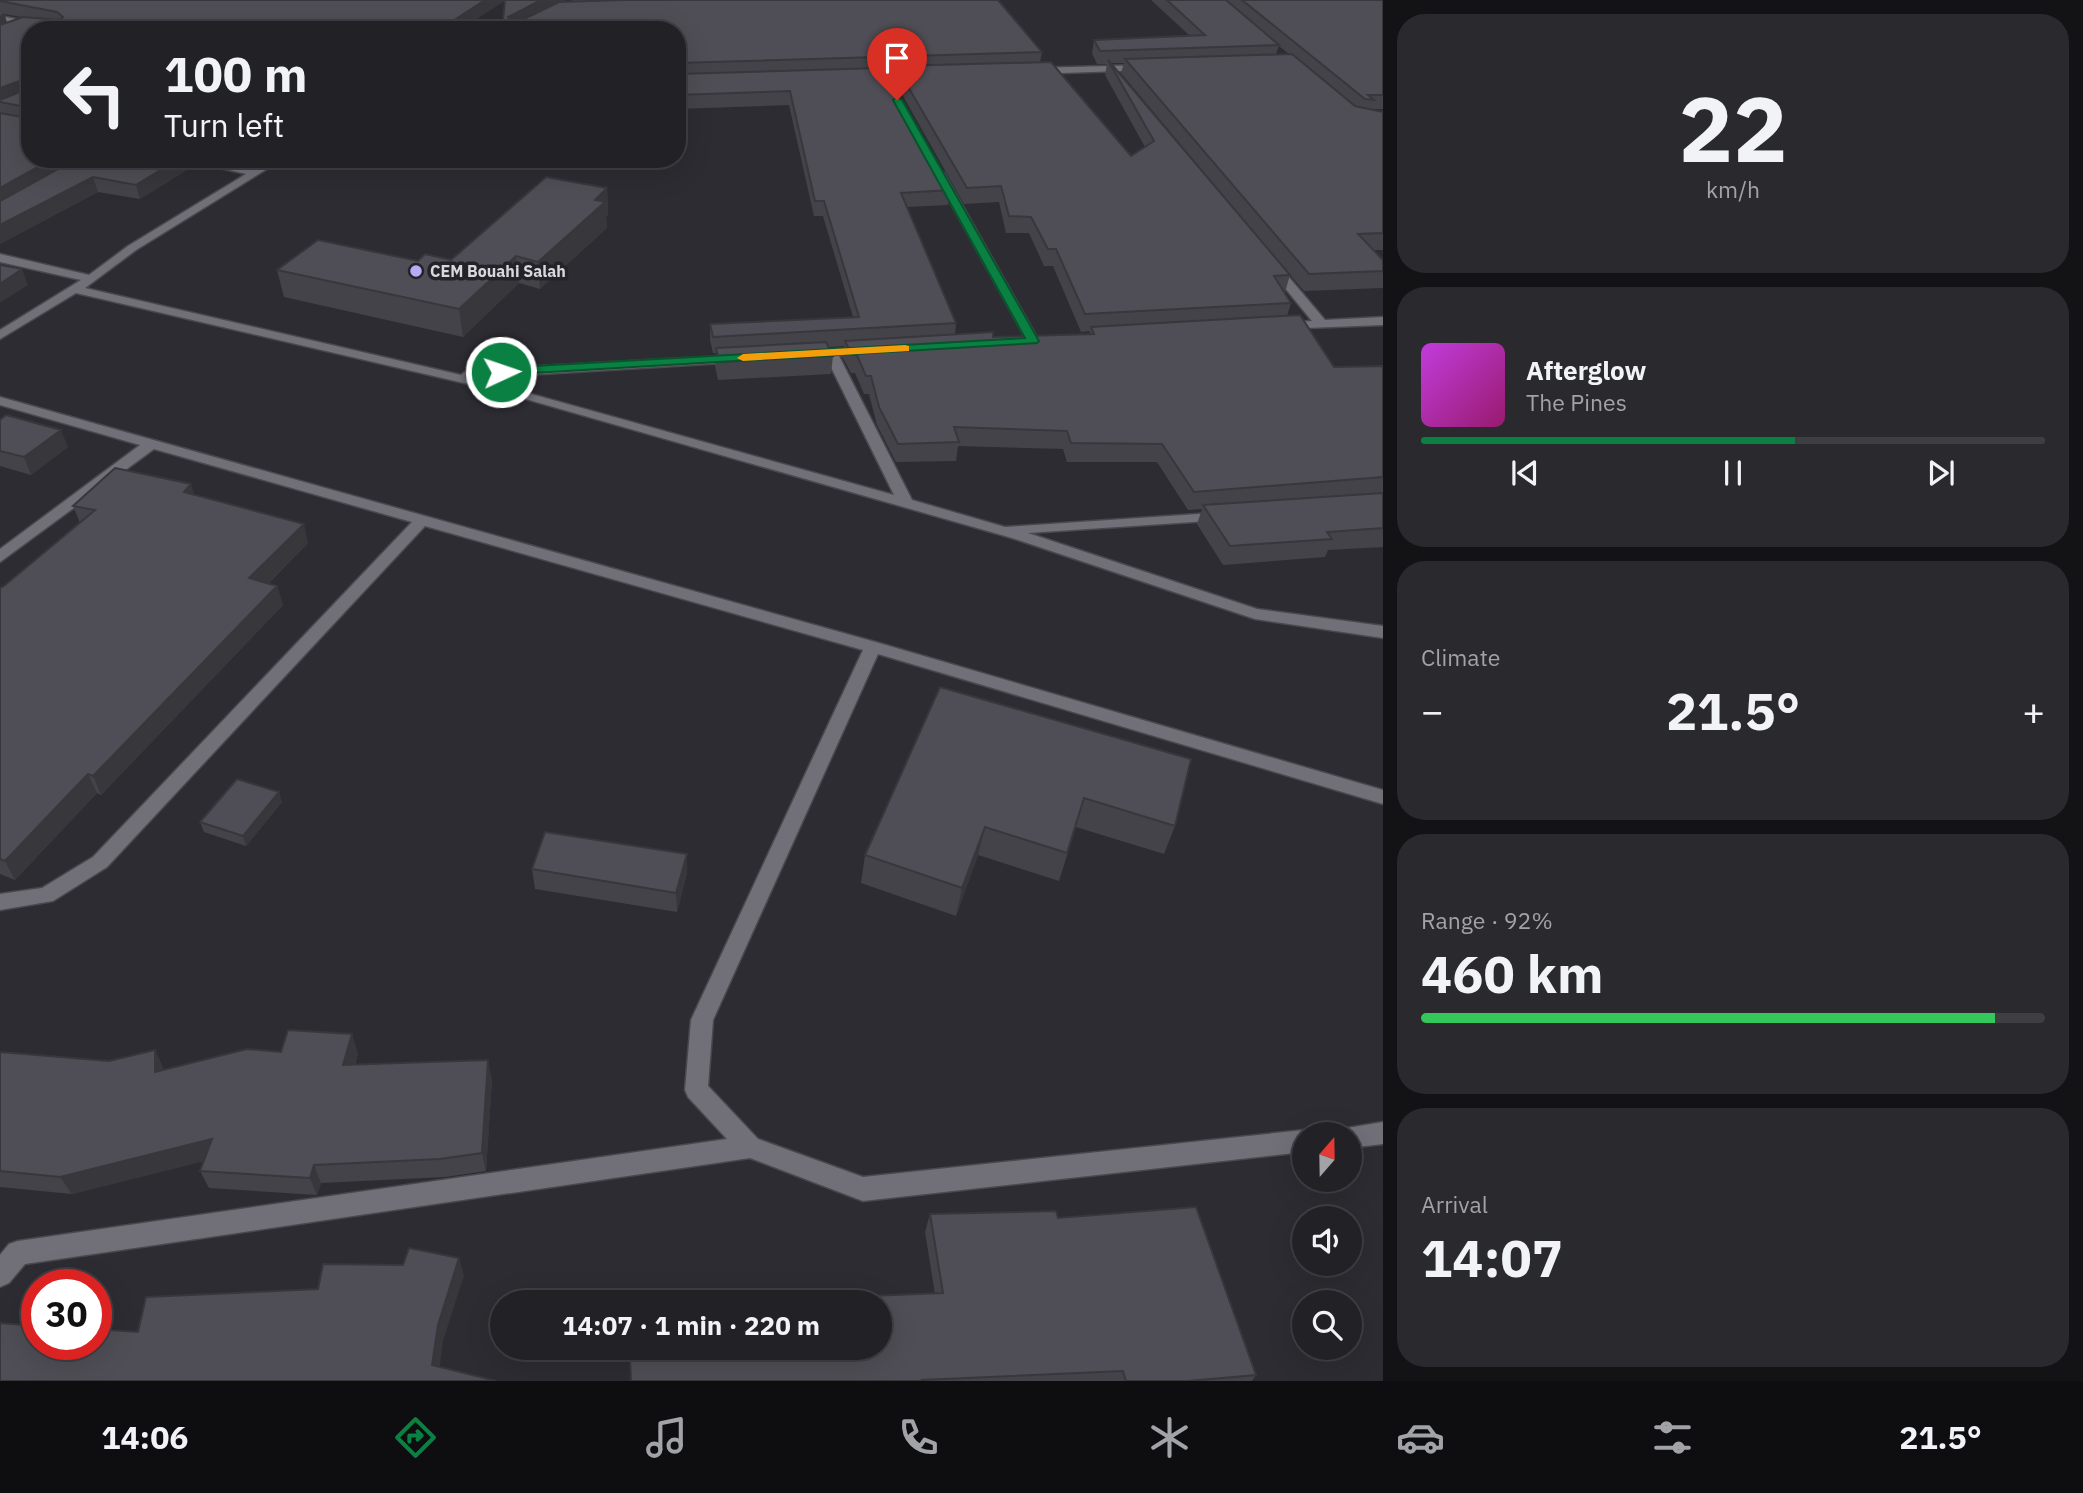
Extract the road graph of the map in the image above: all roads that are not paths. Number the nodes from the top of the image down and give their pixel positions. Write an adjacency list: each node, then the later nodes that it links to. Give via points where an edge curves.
1 (0, 19): 2 (street)
2 (21, 23)
3 (21, 26): 4 (street)
4 (9, 32)
5 (1161, 67): 6 (street)
6 (1109, 69): 7 (street); 11 (street)
7 (1016, 72)
8 (937, 74): 10 (street)
9 (856, 76): 10 (street)
10 (884, 76): 12 (street)
11 (1118, 79)
12 (890, 88)
13 (931, 160): 25 (street)
14 (231, 168): 16 (street)
15 (264, 168): 16 (street)
16 (256, 173): 19 (street, via 132,248)
17 (1260, 250): 22 (street)
18 (0, 258): 19 (street)
19 (91, 279): 20 (street)
20 (74, 289): 24 (street); 30 (street)
21 (1383, 321): 22 (street)
22 (1321, 324): 23 (street)
23 (1266, 327)
24 (0, 335)
25 (1033, 341)
26 (885, 349): 27 (street)
27 (831, 353): 28 (street); 33 (street)
28 (790, 355)
29 (748, 358): 30 (street)
30 (446, 375): 33 (street)
31 (0, 401): 32 (street)
32 (151, 443): 35 (street); 37 (street)
33 (906, 504): 36 (street)
34 (1233, 514): 36 (street)
35 (422, 520): 39 (street); 41 (street, via 100,862 46,895)
36 (1000, 530): 38 (street, via 1255,614)
37 (0, 557)
38 (1383, 632)
39 (873, 647): 40 (street); 45 (street, via 702,1020 696,1090)
40 (1383, 797)
41 (0, 902)
42 (1383, 1133): 43 (street)
43 (1362, 1135)
44 (1292, 1143): 45 (street, via 863,1189)
45 (750, 1147): 46 (street, via 18,1253)
46 (0, 1274)

